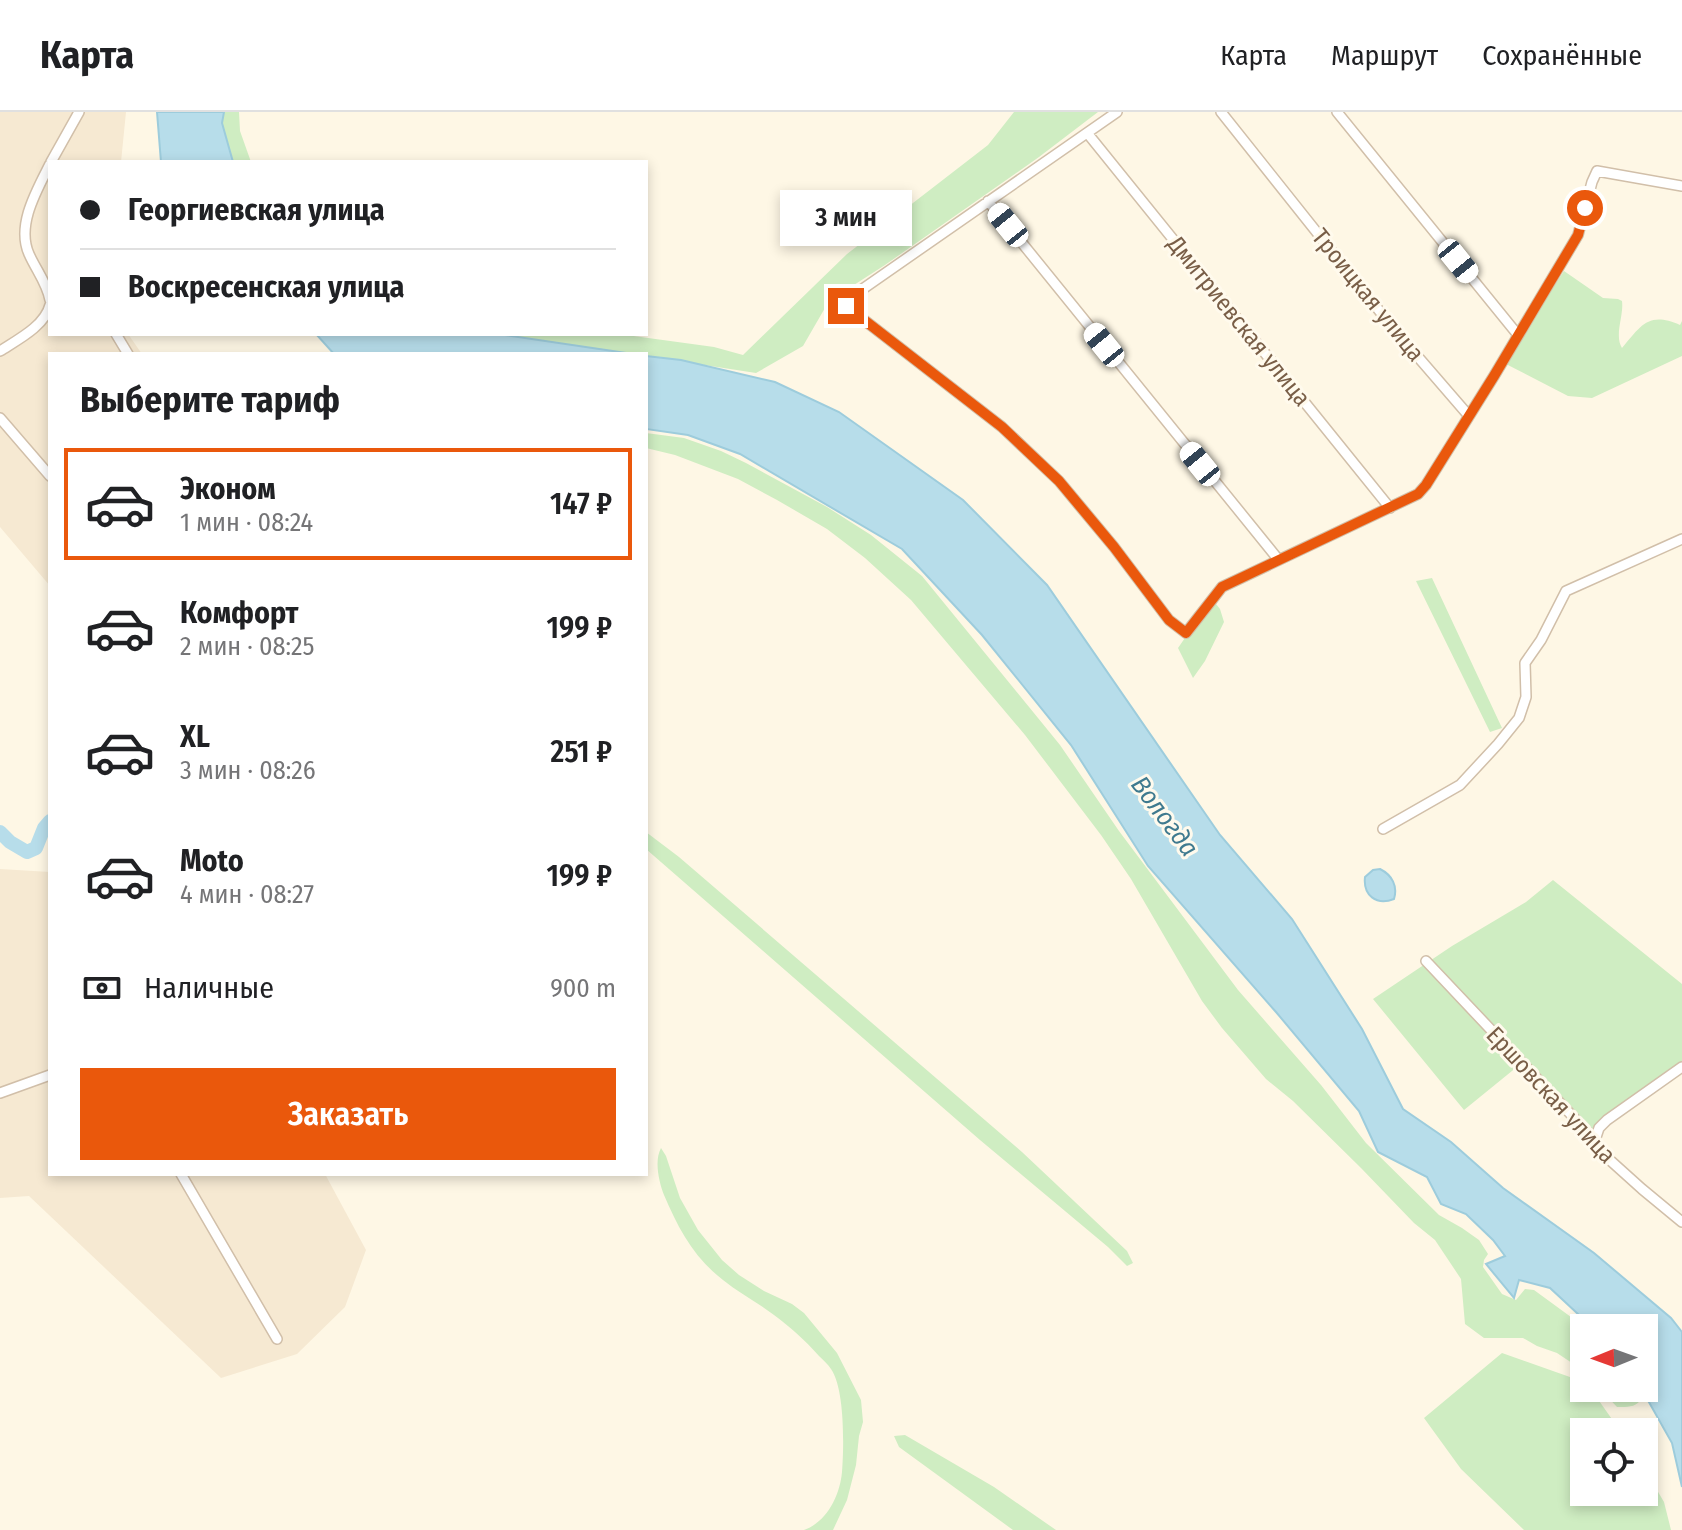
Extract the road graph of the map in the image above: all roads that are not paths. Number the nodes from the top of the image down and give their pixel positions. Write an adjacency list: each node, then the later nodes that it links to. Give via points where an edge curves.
1 (79, 112): 6 (street)
2 (1117, 112): 5 (street)
3 (1221, 112): 14 (street, Троицкая улица)
4 (1337, 112): 12 (street)
5 (1088, 134): 9 (street); 17 (street, Дмитриевская улица)
6 (52, 160)
7 (48, 167): 10 (street, via 24,237)
8 (1682, 186): 12 (street, via 1597,171 1578,235)
9 (988, 201): 19 (street); 19 (street, via 844,302 846,306 1002,427 1059,481 1169,620 1186,633 1222,587)
10 (48, 291)
11 (48, 314): 13 (street)
12 (1518, 335): 14 (street)
13 (0, 351)
14 (1469, 416): 17 (street, via 1426,485)
15 (0, 418): 16 (street)
16 (48, 474)
17 (1390, 508): 19 (street)
18 (1682, 539): 20 (street, via 1566,591 1525,663 1526,697 1519,718 1460,785)
19 (1278, 559)
20 (1383, 829)
21 (1426, 961): 25 (street, Ершовская улица)
22 (1682, 1067): 25 (street, via 1607,1120)
23 (48, 1076): 24 (street)
24 (0, 1093)
25 (1595, 1140): 27 (street, Ершовская улица, via 1602,1153)
26 (182, 1176): 28 (street)
27 (1682, 1222)
28 (277, 1339)

